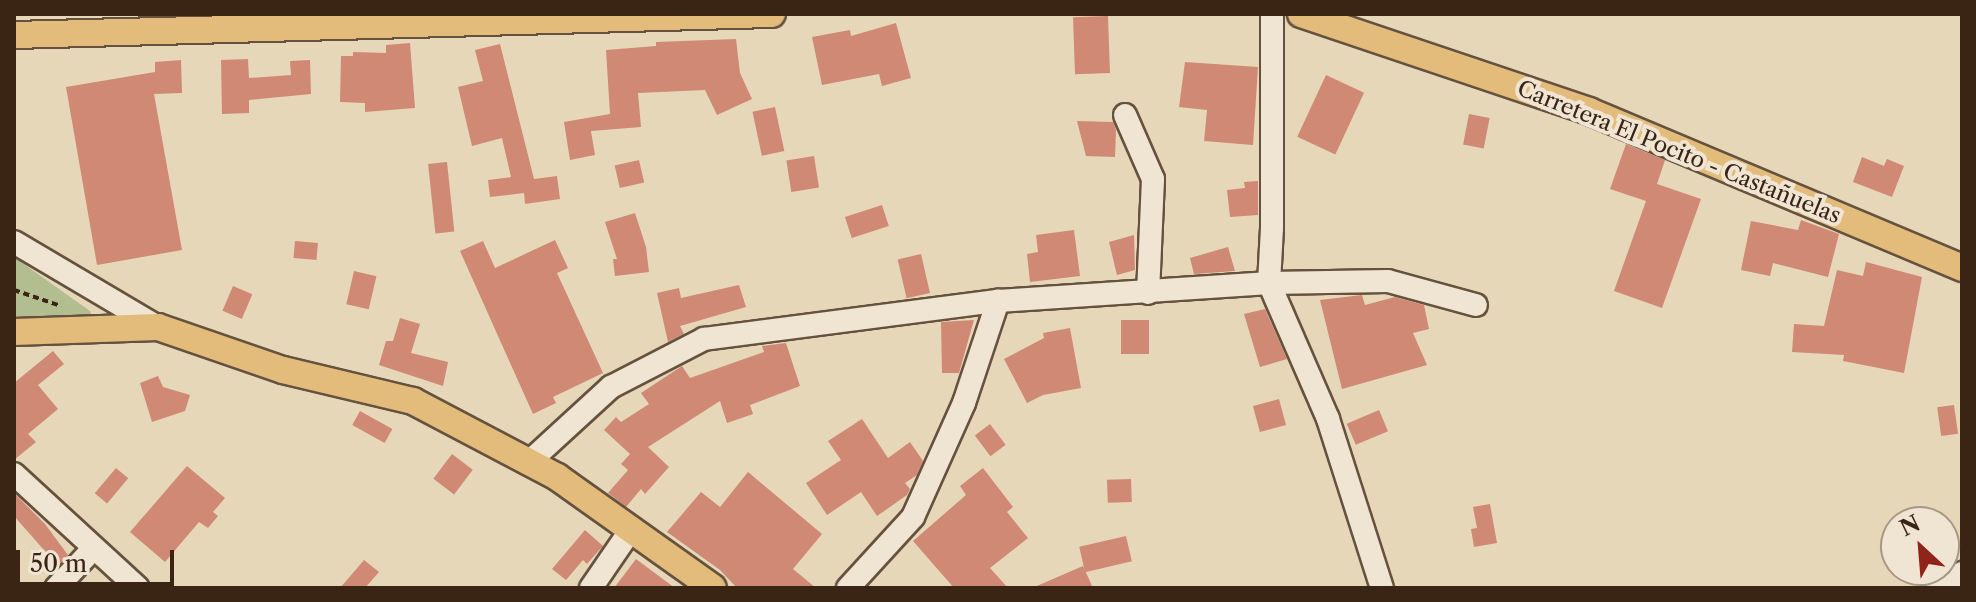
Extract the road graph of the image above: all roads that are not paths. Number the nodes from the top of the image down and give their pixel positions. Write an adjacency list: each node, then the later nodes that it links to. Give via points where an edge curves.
1 (772, 14): 4 (main road)
2 (1272, 14): 8 (street)
3 (1301, 14): 7 (main road, Carretera El Pocito - Castañuelas, via 1589,111)
4 (14, 35)
5 (1125, 115): 9 (street, via 1153,179)
6 (14, 242): 12 (street)
7 (1962, 268)
8 (1269, 283): 9 (street); 11 (street, via 1388,281); 24 (street, via 1328,419)
9 (1148, 293): 10 (street)
10 (998, 301): 14 (street, via 704,339 611,387); 23 (street, via 964,403 913,517)
11 (1476, 305)
12 (158, 327): 13 (main road); 14 (main road, via 283,370 413,401)
13 (14, 332)
14 (528, 463): 16 (main road, via 557,477)
15 (14, 474): 17 (street)
16 (630, 531): 21 (street); 22 (main road)
17 (94, 548): 19 (street); 20 (street)
18 (1962, 573): 25 (street)
19 (56, 588)
20 (138, 588)
21 (591, 588)
22 (713, 588)
23 (848, 588)
24 (1382, 588)
25 (1937, 588)

